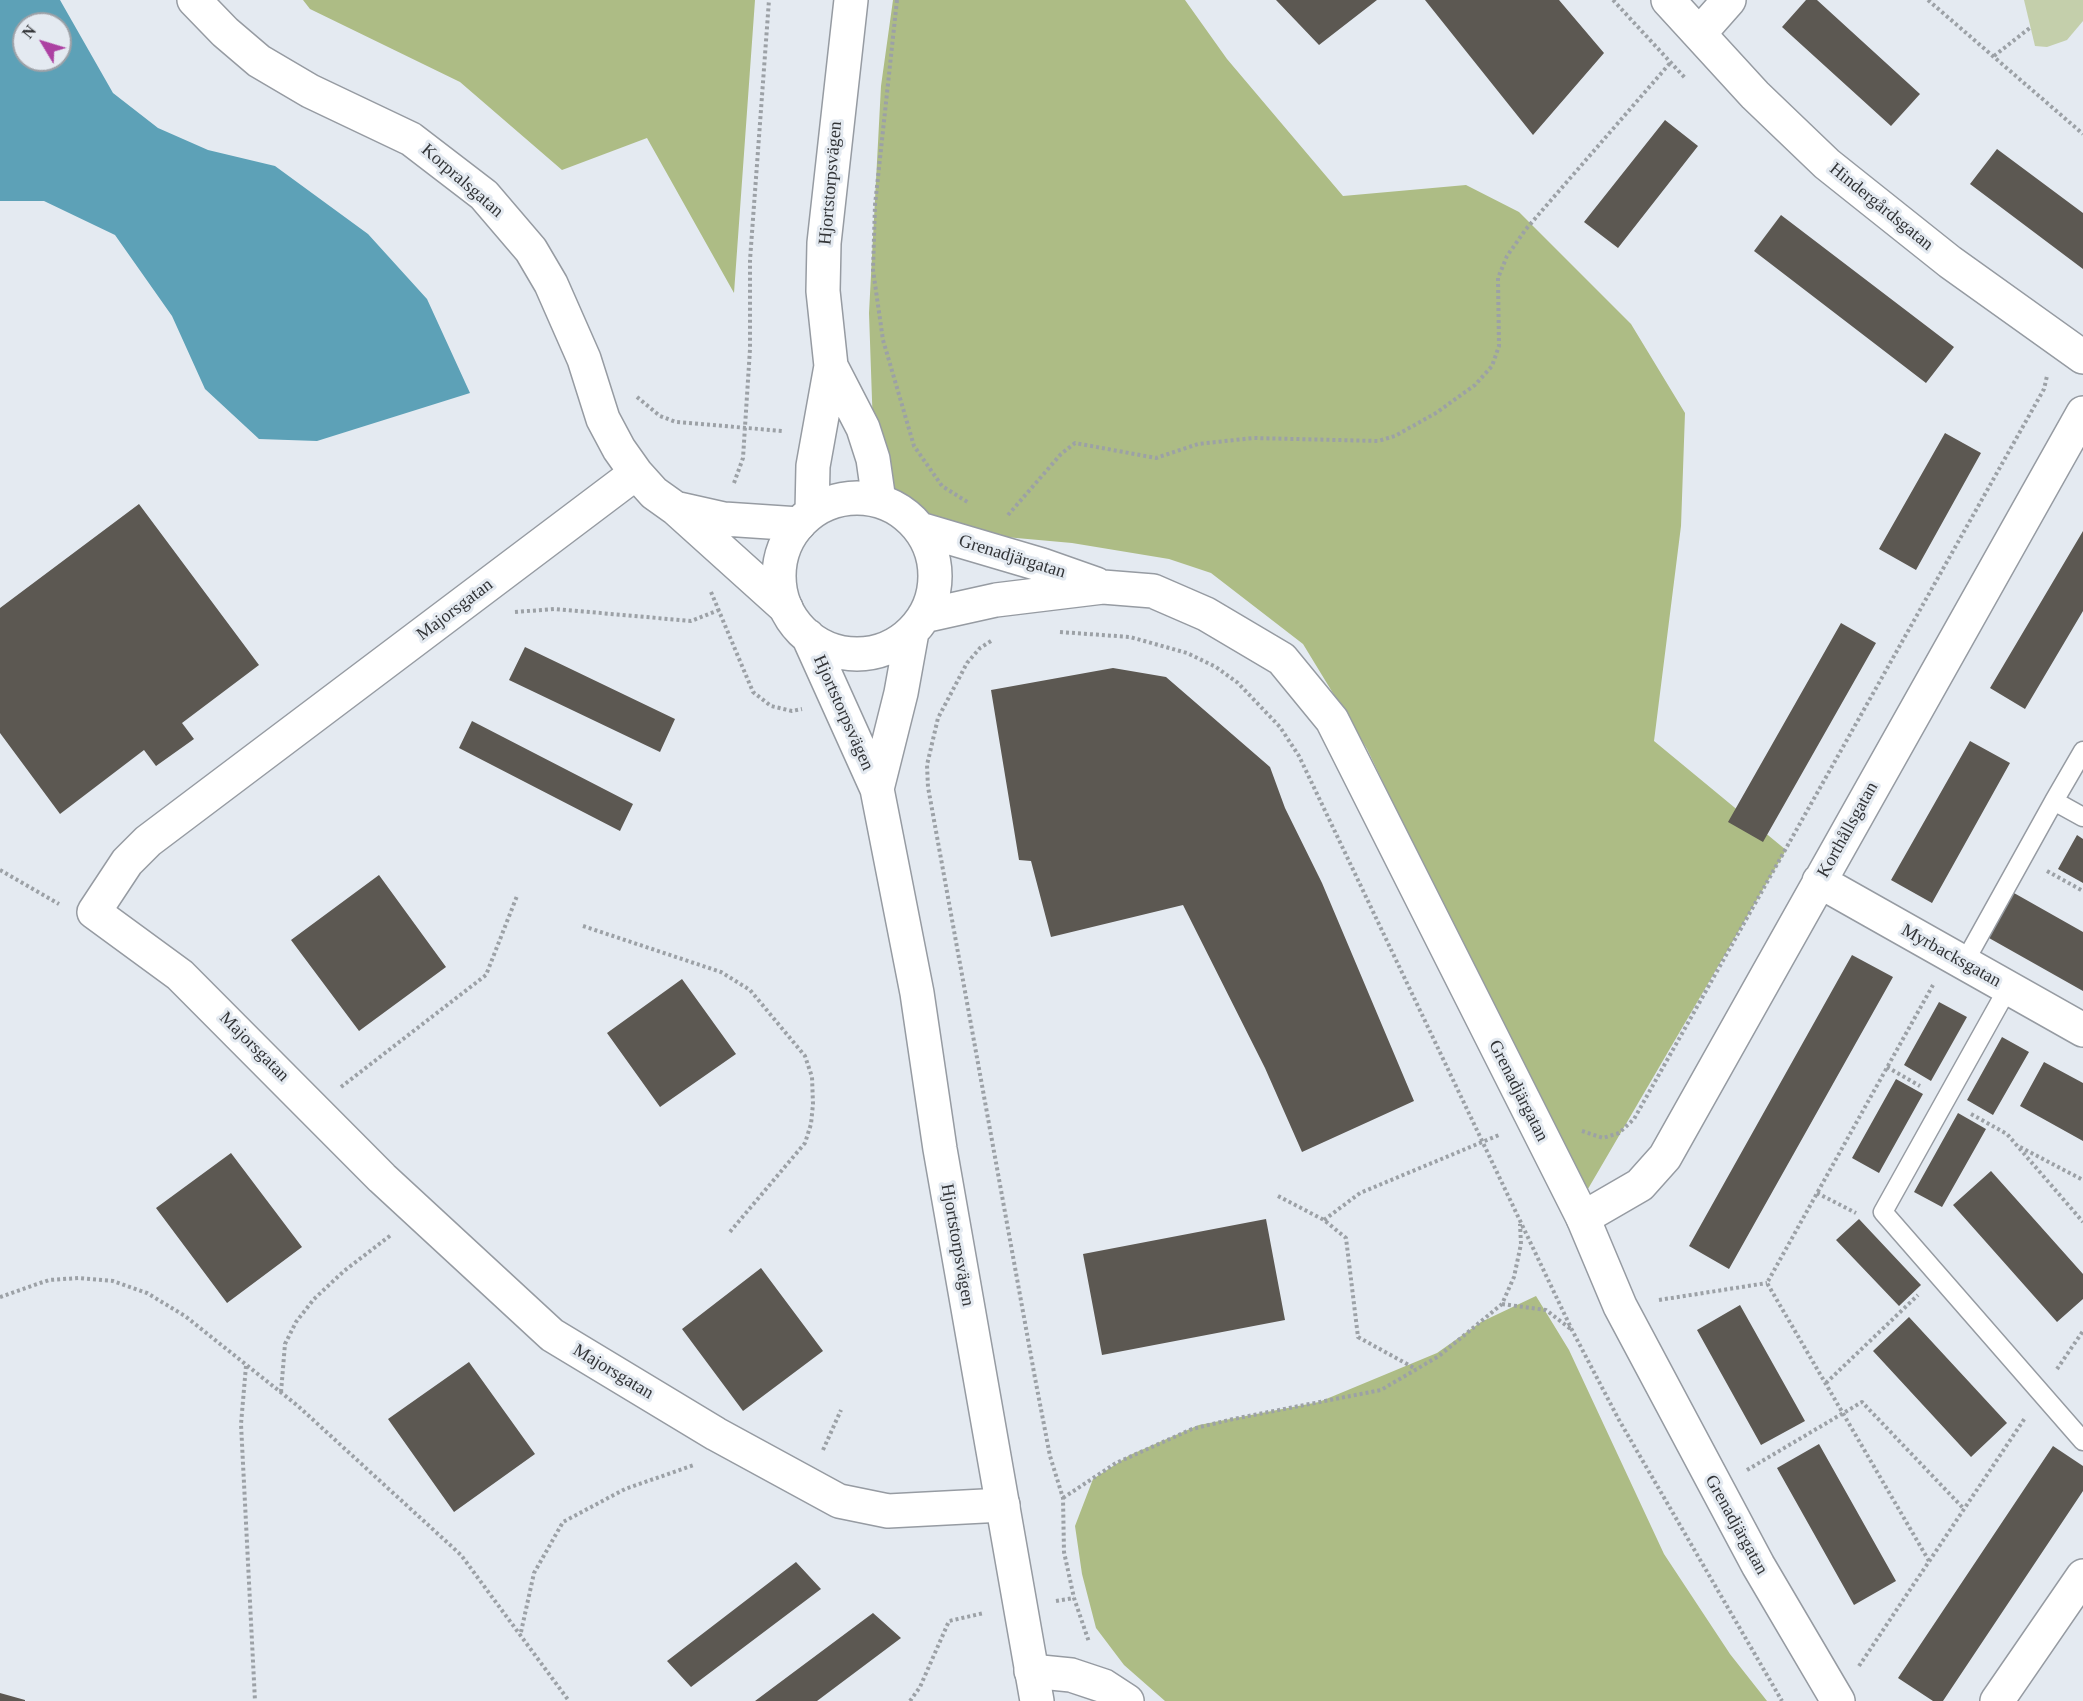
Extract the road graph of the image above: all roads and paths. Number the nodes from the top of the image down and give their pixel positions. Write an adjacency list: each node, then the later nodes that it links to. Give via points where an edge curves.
1 (194, 0): 20 (street, Korpralsgatan, via 259,61 310,91 411,139 484,195 531,250 551,284 584,359 603,419)
2 (769, 0): 19 (path, via 750,260 750,349)
3 (851, 0): 16 (street, Hjortstorpsvägen, via 824,243 823,291)
4 (897, 0): 22 (path, via 872,248 883,340 914,446 942,486)
5 (1613, 0): 12 (path)
6 (1668, 0): 10 (street, Hindergårdsgatan)
7 (1729, 0): 10 (street)
8 (1928, 0): 11 (path)
9 (2031, 27): 11 (path)
10 (1700, 34): 12 (path); 15 (street, Hindergårdsgatan, via 1755,95 1827,164 1950,262)
11 (1994, 56): 14 (path)
12 (1670, 63): 13 (path); 25 (path, via 1507,256 1498,278 1498,346 1492,366 1475,385 1436,413 1378,441 1253,438 1198,444 1156,458 1075,444 1061,454)
13 (1695, 87)
14 (2083, 134)
15 (2083, 357)
16 (831, 366): 21 (street, Hjortstorpsvägen, via 863,428 873,459); 24 (street, Hjortstorpsvägen)
17 (2047, 374): 53 (path, via 2044,389 1634,1119 1619,1133 1603,1138)
18 (2083, 413): 41 (street, Korthållsgatan)
19 (744, 427)
20 (636, 473): 23 (street, Korpralsgatan); 44 (street, Majorsgatan, via 148,841 127,862)
21 (879, 501): 24 (street, Hjortstorpsvägen, via 845,499); 26 (street, Hjortstorpsvägen, via 895,507)
22 (973, 504)
23 (675, 508): 24 (street, Korpralsgatan, via 724,519); 28 (street, Korpralsgatan)
24 (806, 518): 28 (street, Hjortstorpsvägen, via 788,539 779,573)
25 (1001, 523)
26 (920, 529): 27 (street, Grenadjärgatan); 31 (street, Hjortstorpsvägen, via 934,560 936,577 932,597)
27 (1103, 587): 31 (street, Grenadjärgatan, via 996,600); 52 (street, Grenadjärgatan, via 1153,591 1206,614 1282,659 1332,720)
28 (786, 608): 33 (street, Hjortstorpsvägen)
29 (718, 610): 30 (path, via 691,621 555,609)
30 (505, 615)
31 (918, 624): 33 (street, Hjortstorpsvägen, via 896,644 857,654 839,652); 36 (street, Hjortstorpsvägen)
32 (1057, 632): 54 (path, via 1130,637 1187,653 1238,683 1280,727 1299,756)
33 (808, 636): 36 (street, Hjortstorpsvägen)
34 (995, 639): 84 (path, via 967,663 938,718 927,765 928,787 1035,1378 1050,1456)
35 (2083, 751): 37 (lane)
36 (877, 789): 85 (street, Hjortstorpsvägen, via 917,993 940,1149)
37 (2054, 801): 38 (lane); 39 (lane)
38 (2083, 817)
39 (2023, 857): 42 (path); 46 (lane)
40 (0, 870): 44 (path, via 55,904)
41 (1819, 881): 46 (street, Myrbacksgatan); 61 (street, Korthållsgatan, via 1665,1156 1640,1185)
42 (2083, 891)
43 (517, 896): 51 (path, via 486,975)
44 (94, 912): 51 (street, Majorsgatan, via 180,975)
45 (582, 926): 65 (path, via 721,972 750,990 805,1056 812,1077 813,1104 812,1124 805,1143)
46 (1957, 959): 47 (street, Myrbacksgatan); 49 (path)
47 (2008, 988): 48 (street, Myrbacksgatan); 50 (lane)
48 (2083, 1030)
49 (1887, 1067): 50 (path); 57 (path)
50 (1945, 1100): 55 (path, via 2007,1134); 59 (lane)
51 (314, 1107): 60 (street, Majorsgatan)
52 (1532, 1117): 54 (path); 61 (street, Grenadjärgatan)
53 (1579, 1130)
54 (1483, 1143): 62 (path, via 1406,1171 1360,1193); 63 (path)
55 (2016, 1145): 56 (path); 64 (path)
56 (2083, 1180)
57 (1817, 1193): 59 (path, via 1854,1213); 67 (path)
58 (1278, 1196): 62 (path)
59 (1883, 1212): 66 (lane)
60 (421, 1213): 77 (path, via 344,1271 296,1322 285,1344); 81 (street, Majorsgatan, via 552,1335)
61 (1583, 1218): 70 (street, Grenadjärgatan)
62 (1324, 1220): 74 (path, via 1346,1238 1358,1337)
63 (1520, 1221): 69 (path, via 1521,1244 1514,1277); 71 (path)
64 (2083, 1222)
65 (729, 1233)
66 (1938, 1275): 75 (path); 76 (lane)
67 (1767, 1283): 70 (path); 75 (path)
68 (0, 1297): 73 (path, via 50,1280 112,1281 147,1293 185,1316)
69 (1502, 1304): 71 (path, via 1546,1310); 74 (path, via 1439,1356)
70 (1620, 1306): 83 (street, Grenadjärgatan)
71 (1572, 1330): 97 (path, via 1619,1420)
72 (2083, 1331): 76 (path)
73 (246, 1366): 77 (path); 94 (path, via 241,1424)
74 (1416, 1369): 84 (path, via 1381,1390 1192,1430 1116,1463)
75 (1826, 1383): 79 (path)
76 (2038, 1392): 80 (lane); 86 (path)
77 (281, 1393): 90 (path, via 461,1555)
78 (841, 1410): 82 (path)
79 (1844, 1413): 83 (path); 86 (path, via 1862,1402); 87 (path)
80 (2083, 1441)
81 (742, 1448): 82 (street, Majorsgatan); 90 (path, via 626,1489 563,1522 534,1573)
82 (808, 1484): 85 (street, Majorsgatan, via 840,1501 888,1511)
83 (1716, 1488): 93 (street, Grenadjärgatan)
84 (1063, 1498): 92 (path, via 1064,1552 1074,1598)
85 (1003, 1505): 91 (street, Hjortstorpsvägen)
86 (1964, 1509): 87 (path)
87 (1929, 1561): 93 (path)
88 (2083, 1576): 98 (street)
89 (982, 1614): 96 (path, via 949,1621)
90 (521, 1633): 95 (path)
91 (1034, 1686): 92 (street, via 1071,1674)
92 (1115, 1694)
93 (1838, 1700)
94 (255, 1701)
95 (569, 1701)
96 (910, 1701)
97 (1782, 1701)
98 (1998, 1701)

